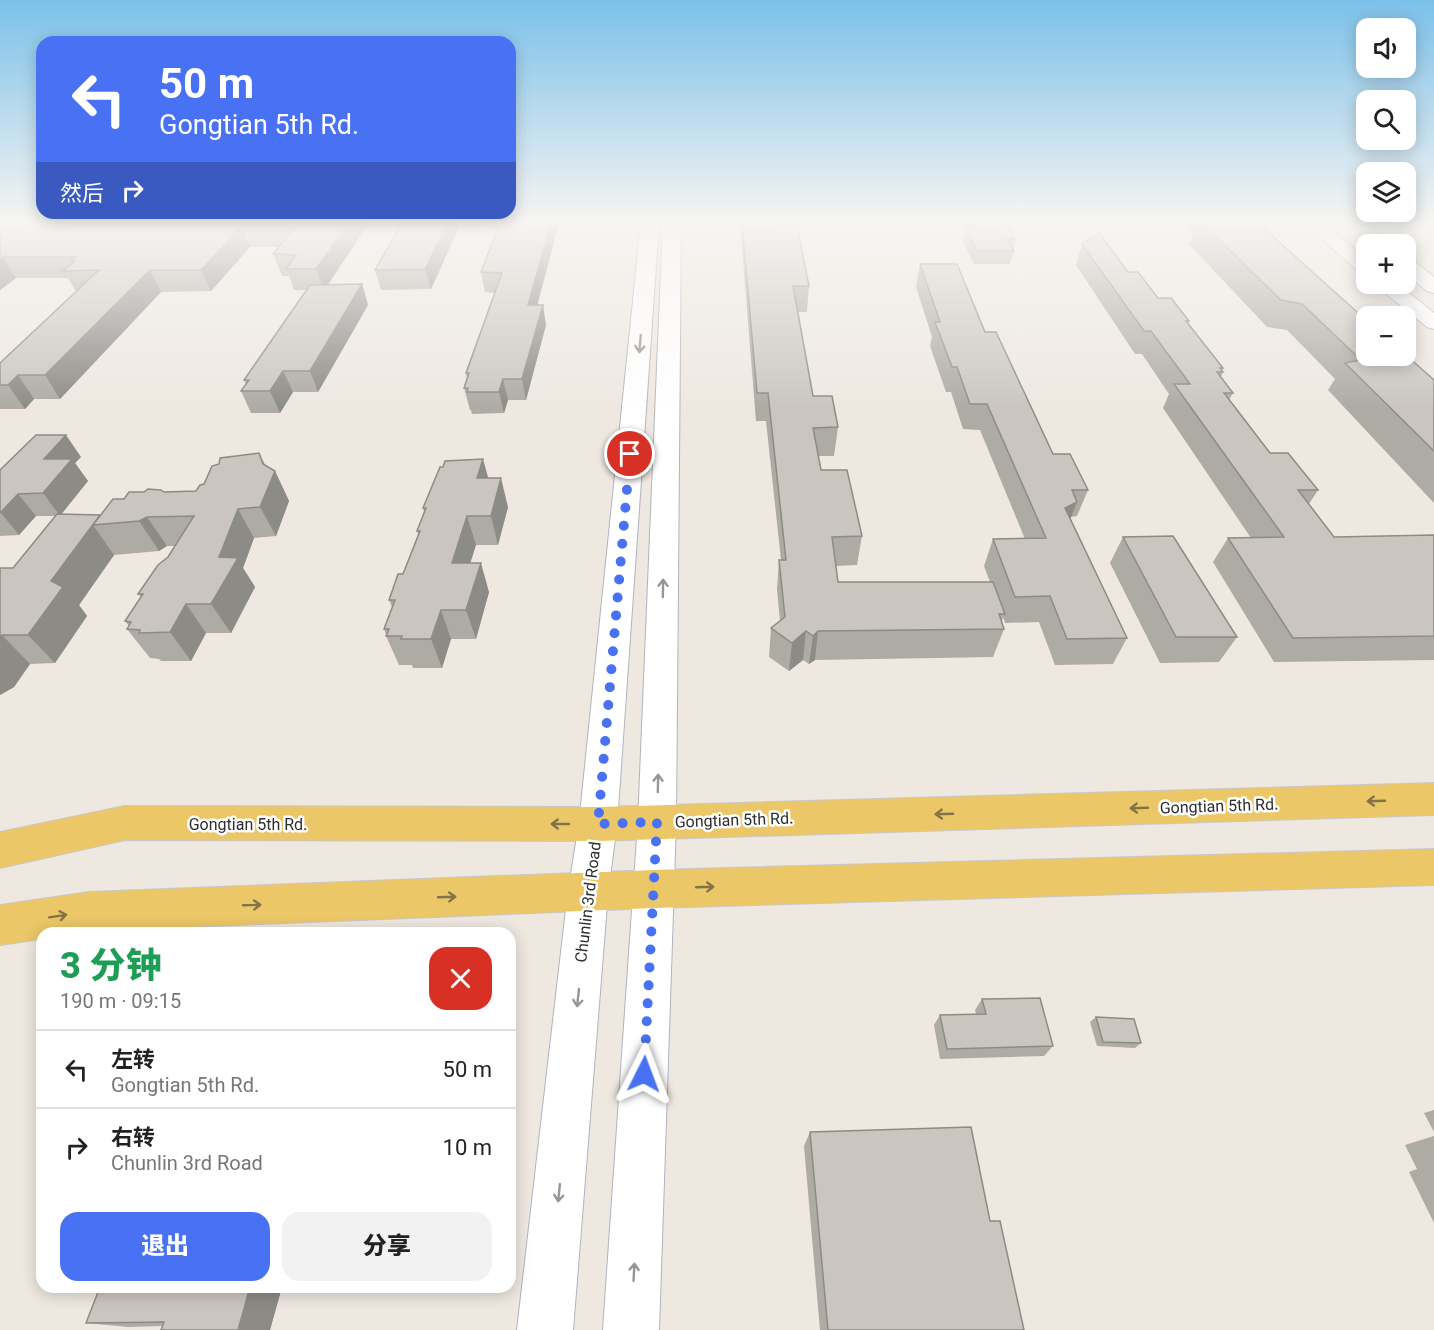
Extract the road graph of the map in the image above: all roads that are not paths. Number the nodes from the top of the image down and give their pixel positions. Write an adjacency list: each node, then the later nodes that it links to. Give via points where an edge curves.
1 (645, 285): 9 (street, Chunlin 3rd Road, one-way to 9)
2 (670, 285): 8 (street, one-way to 2)
3 (1416, 289): 5 (street)
4 (1399, 294): 6 (street)
5 (1434, 303)
6 (1434, 322)
7 (1434, 799): 8 (main road, Gongtian 5th Rd., one-way to 8)
8 (657, 822): 9 (main road, Gongtian 5th Rd.); 12 (street)
9 (598, 824): 10 (main road, Gongtian 5th Rd., one-way to 10, via 125,823); 13 (street, Chunlin 3rd Road)
10 (0, 850)
11 (1434, 867): 12 (main road, one-way to 11)
12 (654, 889): 13 (main road); 16 (street, one-way to 12)
13 (588, 892): 14 (main road, one-way to 13, via 89,912); 15 (street, Chunlin 3rd Road, one-way to 15)
14 (0, 925)
15 (545, 1330)
16 (631, 1330)

